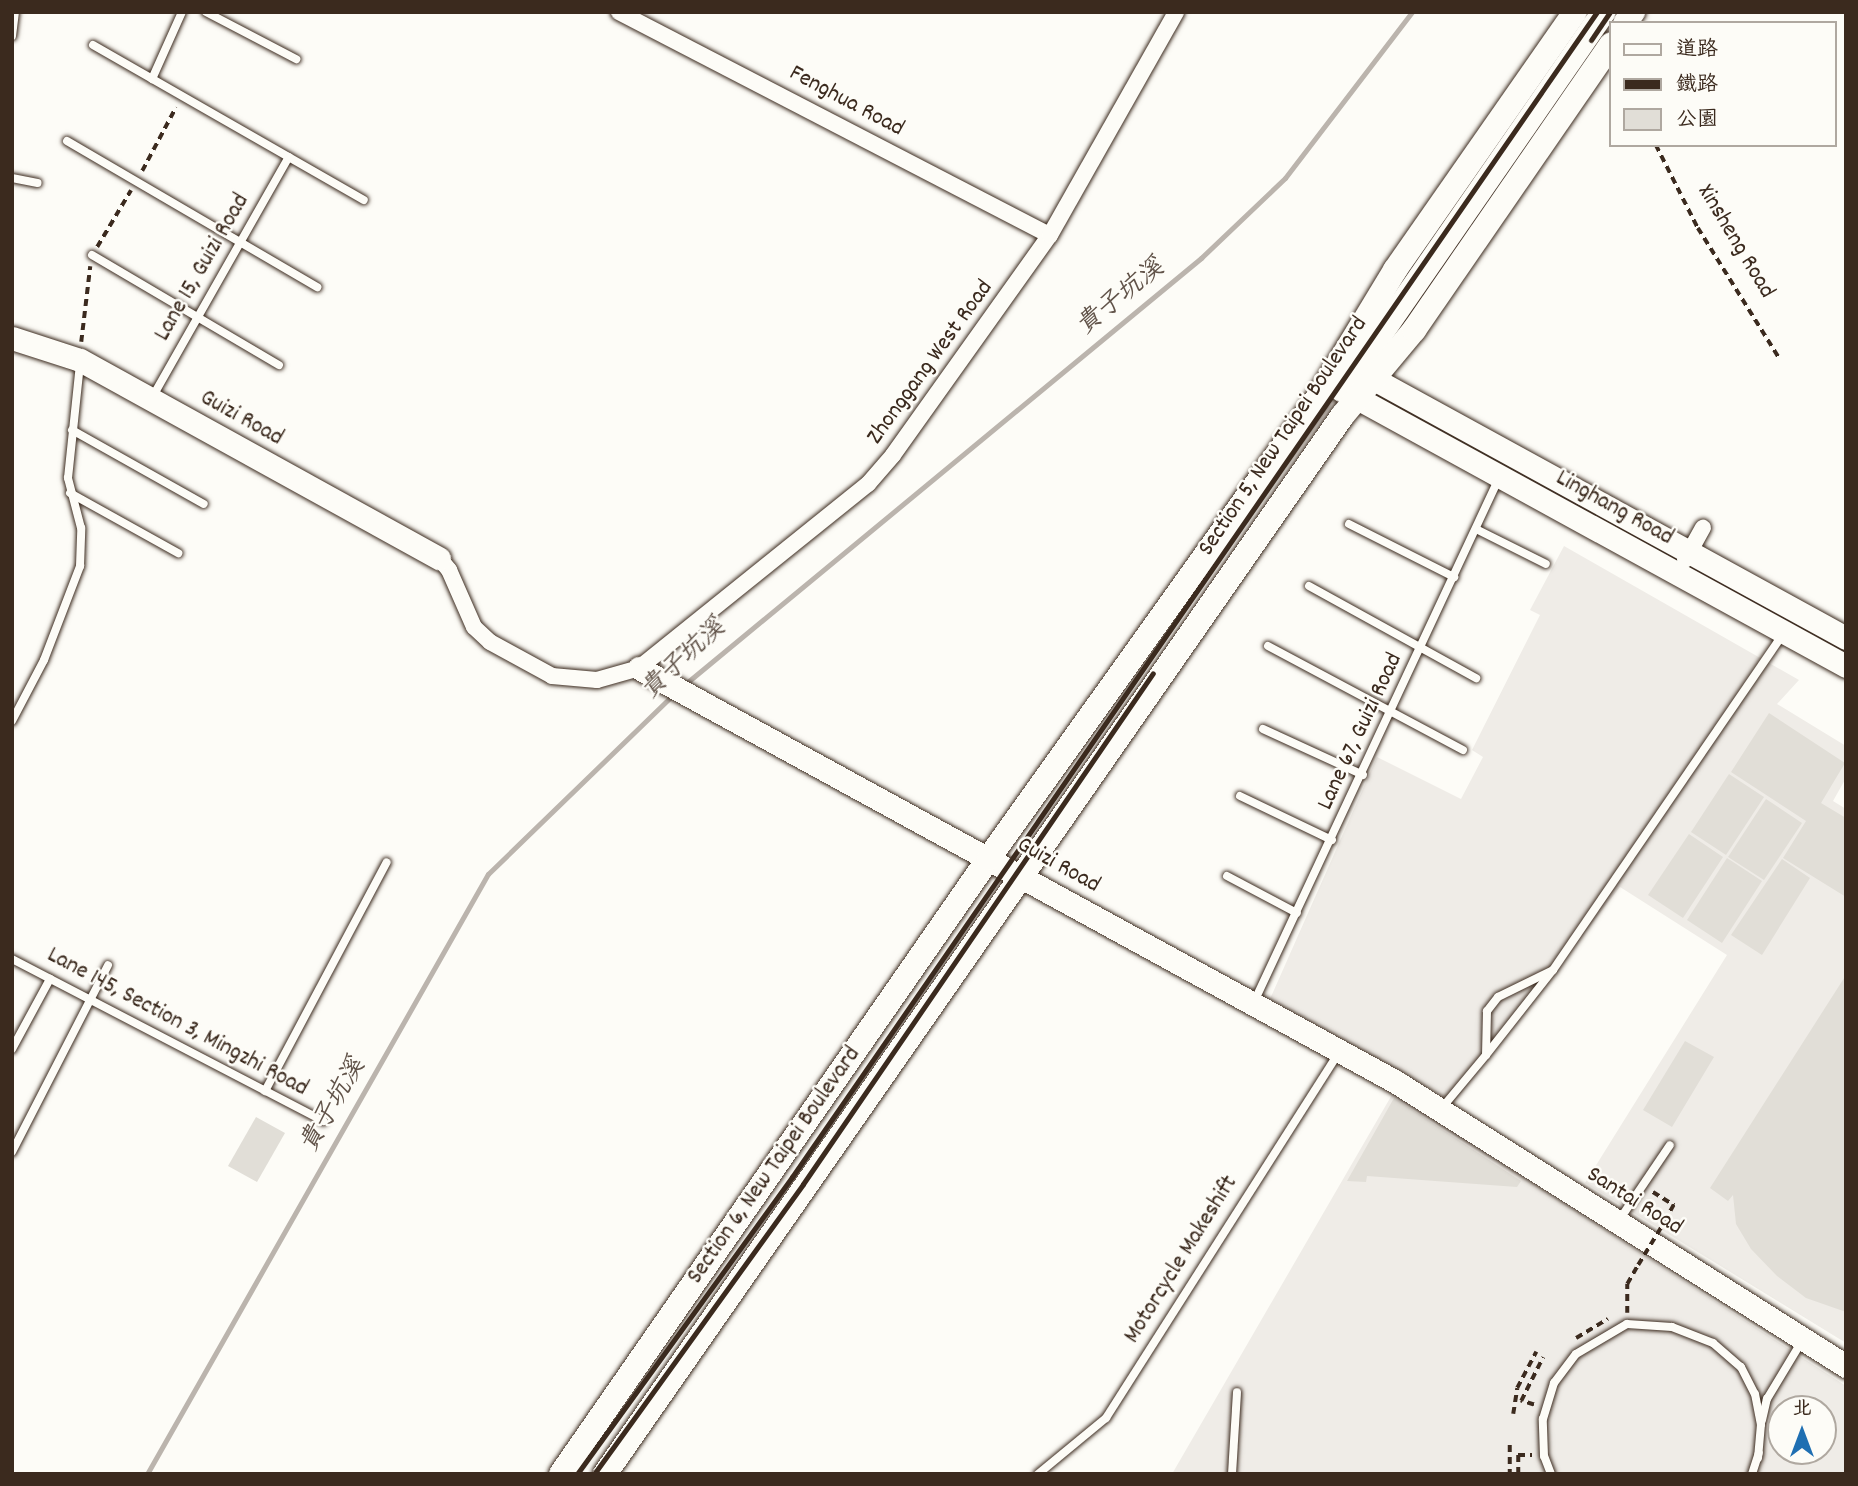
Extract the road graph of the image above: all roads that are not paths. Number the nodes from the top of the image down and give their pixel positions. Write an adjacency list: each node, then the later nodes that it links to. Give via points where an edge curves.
1 (15, 12): 7 (lane)
2 (182, 12): 10 (lane)
3 (206, 12): 9 (lane)
4 (619, 12): 16 (street, Fenghua Road)
5 (1176, 12): 16 (street, Zhonggang West Road)
6 (1597, 26): 24 (main road, Section 5, New Taipei Boulevard, via 1414,330); 26 (main road, Section 5, New Taipei Boulevard, via 1395,270); 27 (main road, Section 5, New Taipei Boulevard)
7 (12, 36)
8 (93, 46): 10 (lane)
9 (296, 59)
10 (152, 79): 12 (lane)
11 (67, 141): 17 (lane)
12 (289, 157): 15 (lane); 17 (lane, Lane 15, Guizi Road)
13 (12, 178): 14 (lane)
14 (38, 183)
15 (364, 200)
16 (1050, 235): 47 (street, Zhonggang West Road, via 915,428 868,484)
17 (240, 242): 19 (lane); 20 (lane, Lane 15, Guizi Road)
18 (92, 255): 20 (lane)
19 (317, 287)
20 (198, 317): 23 (lane); 25 (lane, Lane 15, Guizi Road)
21 (12, 338): 22 (street, Guizi Road)
22 (80, 360): 25 (street, Guizi Road); 28 (lane)
23 (279, 365)
24 (1372, 378): 27 (main road); 35 (street, Linghang Road)
25 (151, 399): 37 (street, Guizi Road)
26 (1317, 399): 27 (main road); 56 (main road, Section 5, New Taipei Boulevard)
27 (1347, 401): 29 (street, Linghang Road); 59 (main road, Section 5, New Taipei Boulevard)
28 (72, 430): 30 (lane); 31 (lane)
29 (1500, 476): 34 (lane, Lane 67, Guizi Road); 39 (street, Linghang Road)
30 (70, 493): 36 (lane); 50 (lane, via 81,528 80,566 44,660)
31 (204, 504)
32 (1349, 524): 40 (lane)
33 (1703, 528): 35 (street)
34 (1476, 529): 38 (lane); 40 (lane, Lane 67, Guizi Road)
35 (1689, 552): 39 (street); 43 (street, Linghang Road)
36 (178, 553)
37 (439, 558): 47 (street, via 474,627 491,642 552,676 597,680)
38 (1546, 564)
39 (1677, 574): 42 (street, Linghang Road)
40 (1454, 577): 45 (lane, Lane 67, Guizi Road)
41 (1309, 586): 45 (lane)
42 (1784, 632): 46 (street, Linghang Road); 63 (lane)
43 (1846, 638)
44 (1268, 646): 49 (lane)
45 (1422, 648): 48 (lane); 49 (lane, Lane 67, Guizi Road)
46 (1846, 666)
47 (639, 668): 56 (street, Guizi Road)
48 (1476, 678)
49 (1394, 710): 52 (lane); 53 (lane, Lane 67, Guizi Road)
50 (12, 721)
51 (1263, 729): 53 (lane)
52 (1463, 750)
53 (1363, 775): 55 (lane, Lane 67, Guizi Road)
54 (1240, 796): 55 (lane)
55 (1332, 840): 60 (lane, Lane 67, Guizi Road)
56 (989, 858): 59 (street, Guizi Road); 81 (main road, Section 6, New Taipei Boulevard)
57 (387, 862): 71 (lane)
58 (1227, 876): 60 (lane)
59 (1024, 878): 66 (street, Guizi Road); 82 (main road, Section 6, New Taipei Boulevard)
60 (1297, 913): 66 (lane, Lane 67, Guizi Road)
61 (12, 959): 64 (lane, Lane 145, Section 3, Mingzhi Road)
62 (107, 965): 65 (lane)
63 (1553, 970): 69 (lane); 69 (lane, via 1498,997 1487,1011)
64 (50, 979): 65 (lane, Lane 145, Section 3, Mingzhi Road); 67 (lane)
65 (90, 999): 71 (lane, Lane 145, Section 3, Mingzhi Road); 75 (lane)
66 (1254, 1002): 68 (street, Guizi Road)
67 (12, 1049)
68 (1340, 1051): 70 (street, Guizi Road); 83 (lane, Motorcycle Makeshift, via 1106,1418)
69 (1486, 1055): 72 (lane)
70 (1396, 1082): 72 (street, Santai Road)
71 (265, 1091): 73 (lane, Lane 145, Section 3, Mingzhi Road)
72 (1440, 1110): 76 (street, Santai Road)
73 (323, 1121)
74 (1670, 1144): 76 (lane)
75 (12, 1152)
76 (1618, 1221): 77 (street, Santai Road)
77 (1803, 1339): 78 (street, Santai Road); 80 (lane, via 1768,1399)
78 (1846, 1366)
79 (1237, 1392): 84 (lane)
80 (1761, 1424): 85 (lane, via 1755,1394 1741,1367 1713,1343 1672,1326 1627,1324 1576,1354 1554,1383 1546,1409 1544,1456); 86 (lane)
81 (561, 1474)
82 (605, 1474)
83 (1038, 1474)
84 (1232, 1474)
85 (1551, 1474)
86 (1752, 1474)

